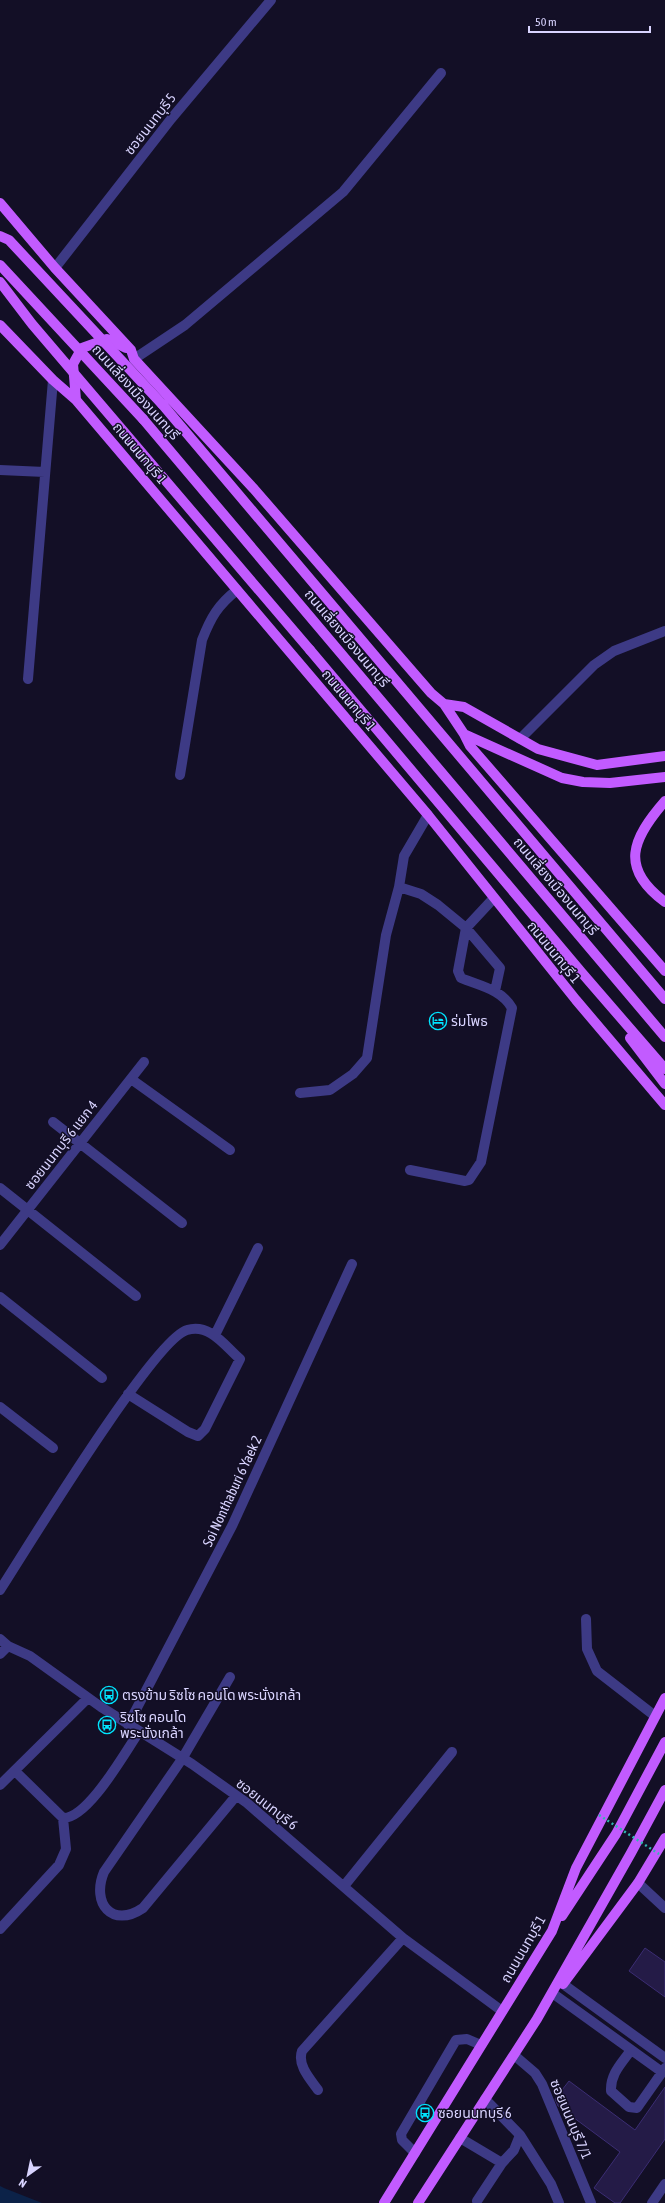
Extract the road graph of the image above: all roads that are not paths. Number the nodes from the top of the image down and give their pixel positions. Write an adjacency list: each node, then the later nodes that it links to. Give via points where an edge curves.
1 (271, 0): 7 (street, ซอยนนทบุรี 5, via 171,119)
2 (441, 73): 10 (street, via 343,192 185,325)
3 (0, 203): 7 (main road)
4 (0, 230): 5 (main road, ถนนเลี่ยงเมืองนนทบุรี, bridge)
5 (4, 238): 33 (main road, ถนนเลี่ยงเมืองนนทบุรี, bridge, via 162,404)
6 (0, 265): 34 (main road, ถนนเลี่ยงเมืองนนทบุรี, bridge, via 143,419)
7 (55, 268): 10 (main road)
8 (0, 282): 31 (main road, bridge, via 37,330)
9 (0, 325): 11 (main road, ถนนนนทบุรี 1)
10 (133, 355): 12 (main road, via 107,339 82,348 74,364); 18 (main road, via 254,489 431,693)
11 (52, 380): 12 (main road, ถนนนนทบุรี 1); 14 (street)
12 (76, 400): 15 (main road, ถนนนนทบุรี 1)
13 (0, 470): 14 (street)
14 (45, 472): 17 (street)
15 (237, 590): 22 (street, via 221,603 210,620 202,640); 25 (main road, ถนนนนทบุรี 1)
16 (665, 631): 20 (street, via 614,651 594,665)
17 (28, 679)
18 (444, 704): 19 (main road); 20 (main road, via 464,707)
19 (464, 734): 23 (main road, via 562,778 610,783); 30 (main road, via 470,746)
20 (520, 739): 21 (main road, via 538,749 597,765)
21 (665, 756)
22 (180, 775)
23 (665, 777)
24 (665, 801): 28 (main road, via 649,819 636,843 635,858 639,874 649,890)
25 (428, 815): 26 (street, via 404,856); 27 (main road, ถนนนนทบุรี 1)
26 (399, 887): 29 (street, via 421,894); 39 (street, via 386,935 367,1058 353,1074 330,1090)
27 (493, 899): 29 (street); 40 (main road, ถนนนนทบุรี 1)
28 (665, 902)
29 (466, 928): 32 (street, via 500,968); 32 (street, via 458,971 461,978)
30 (665, 971)
31 (582, 973): 36 (main road); 38 (main road)
32 (495, 991): 44 (street, via 507,1000 512,1008 481,1162 469,1180 465,1181)
33 (665, 998)
34 (665, 1037)
35 (144, 1062): 37 (street, ซอยนนทบุรี 6 แยก 4)
36 (665, 1069)
37 (131, 1079): 42 (street, ซอยนนทบุรี 6 แยก 4); 43 (street)
38 (665, 1084)
39 (300, 1093)
40 (665, 1104)
41 (53, 1122): 42 (street)
42 (79, 1144): 46 (street, ซอยนนทบุรี 6 แยก 4); 47 (street)
43 (230, 1150)
44 (410, 1170)
45 (0, 1188): 46 (street)
46 (28, 1210): 48 (street, ซอยนนทบุรี 6 แยก 4); 51 (street)
47 (182, 1223)
48 (0, 1245)
49 (258, 1248): 53 (street)
50 (352, 1264): 67 (street, Soi Nonthaburi 6 Yaek 2, via 232,1526)
51 (136, 1296)
52 (0, 1297): 54 (street)
53 (215, 1335): 55 (street, via 198,1328 186,1330 174,1337); 55 (street, via 240,1359 200,1435 188,1432)
54 (102, 1378)
55 (128, 1394): 58 (street)
56 (0, 1407): 57 (street)
57 (53, 1448)
58 (0, 1590)
59 (586, 1619): 66 (street, via 586,1649 597,1671)
60 (0, 1639): 61 (street, ซอยนนทบุรี 6)
61 (8, 1646): 62 (street); 64 (street, ซอยนนทบุรี 6, via 30,1656)
62 (0, 1654)
63 (230, 1677): 71 (street)
64 (88, 1698): 67 (street, ซอยนนทบุรี 6); 72 (street)
65 (665, 1698): 66 (main road, ถนนนนทบุรี 1)
66 (655, 1716): 82 (main road, ถนนนนทบุรี 1, via 576,1868)
67 (128, 1725): 68 (street, ซอยนนทบุรี 6)
68 (139, 1732): 71 (street, ซอยนนทบุรี 6); 76 (street, via 84,1808 70,1819)
69 (665, 1742): 82 (main road, via 616,1834)
70 (452, 1752): 79 (street)
71 (182, 1759): 75 (street, ซอยนนทบุรี 6); 75 (street, via 104,1872 98,1892 107,1910 121,1917 133,1915 143,1908)
72 (15, 1771): 73 (street); 76 (street)
73 (0, 1785)
74 (665, 1790): 87 (main road)
75 (236, 1796): 79 (street, ซอยนนทบุรี 6)
76 (63, 1818): 81 (street, via 66,1849 60,1865)
77 (665, 1838): 78 (main road)
78 (638, 1883): 80 (street); 84 (main road)
79 (344, 1886): 83 (street, ซอยนนทบุรี 6)
80 (665, 1908)
81 (0, 1929)
82 (552, 1931): 86 (main road, ถนนนนทบุรี 1)
83 (403, 1938): 86 (street, ซอยนนทบุรี 6); 93 (street, via 302,2051 300,2056 303,2068)
84 (563, 1984): 85 (main road); 91 (street)
85 (555, 1995): 87 (main road); 89 (street)
86 (502, 2011): 88 (main road, ถนนนนทบุรี 1)
87 (537, 2019): 90 (main road)
88 (481, 2045): 97 (main road, ถนนนนทบุรี 1); 97 (street, via 467,2039 456,2040 402,2134 402,2140)
89 (631, 2050): 92 (street); 92 (street, via 610,2083 611,2091 629,2108 638,2108)
90 (514, 2055): 94 (main road); 104 (street, ซอยนนนบุรี 7/1, via 535,2073 542,2084)
91 (665, 2058)
92 (663, 2070)
93 (318, 2090)
94 (485, 2099): 95 (street); 96 (main road)
95 (520, 2135): 98 (street, via 514,2150); 103 (street, via 551,2184)
96 (460, 2138): 98 (street); 102 (main road)
97 (415, 2153): 101 (main road, ถนนนนทบุรี 1)
98 (502, 2163): 100 (street)
99 (665, 2184): 105 (street)
100 (477, 2201)
101 (384, 2203)
102 (418, 2203)
103 (559, 2203)
104 (591, 2203)
105 (652, 2203)

